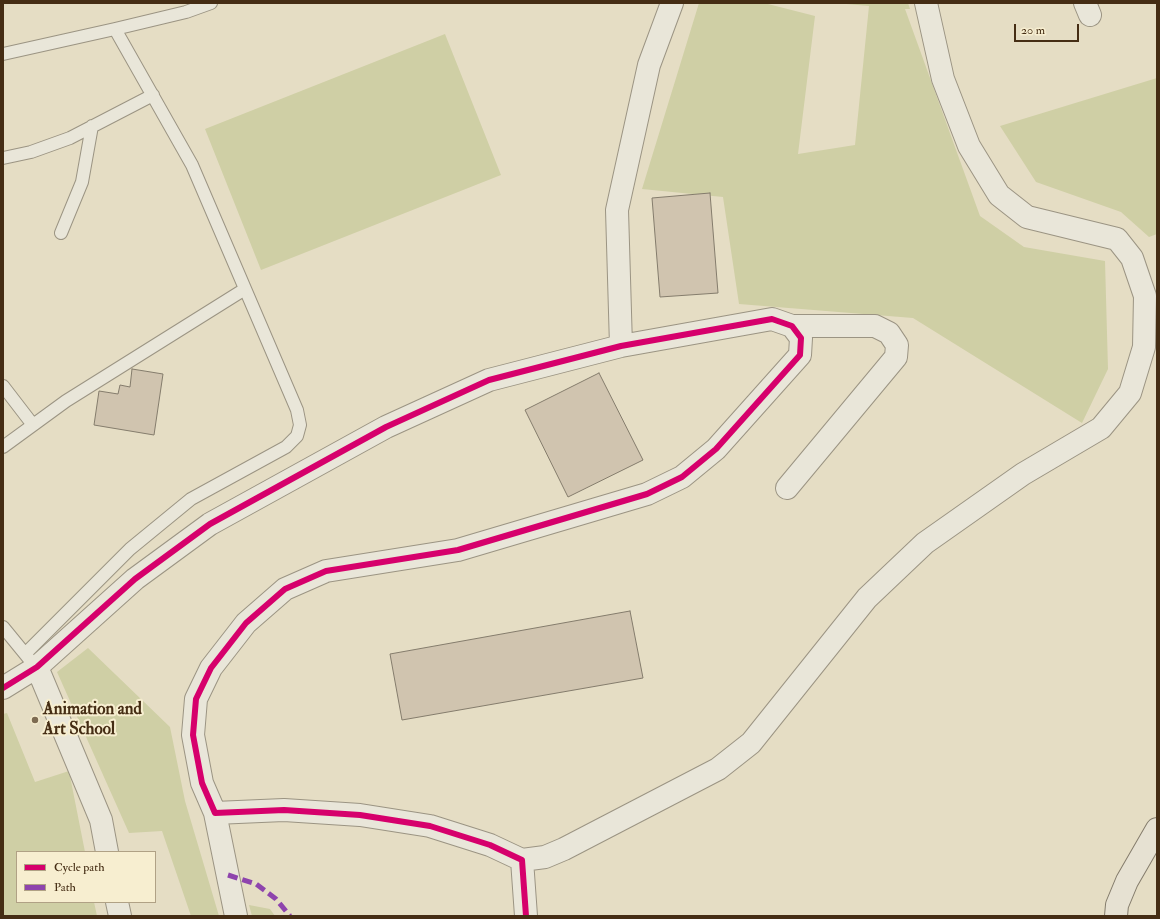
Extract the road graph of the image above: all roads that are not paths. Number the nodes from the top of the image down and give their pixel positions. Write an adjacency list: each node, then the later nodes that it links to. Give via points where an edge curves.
1 (211, 3): 4 (lane, via 186,12)
2 (672, 3): 12 (street, via 649,65 617,210)
3 (926, 3): 23 (street, via 943,79 969,146 999,195 1027,217 1117,239 1132,258 1145,296 1144,347 1130,393 1101,428 1023,474 925,543 867,598 751,743 718,770 564,849 545,857)
4 (115, 29): 5 (lane); 6 (lane)
5 (3, 54)
6 (153, 95): 7 (lane); 10 (lane, via 192,165)
7 (92, 126): 8 (lane, via 70,138 31,152); 9 (lane, via 82,182)
8 (3, 158)
9 (61, 233)
10 (244, 290): 14 (lane, via 66,401); 18 (lane, via 297,410 300,425 297,436 286,447 191,499 130,549)
11 (792, 326): 12 (street, via 772,319); 16 (street, via 875,326 889,333 897,345 896,358); 20 (street, via 800,338 800,355 716,449 682,477 647,494 458,550 326,571 285,589 246,623 211,668 196,699 193,735 202,783)
12 (621, 346): 18 (street, via 490,380 386,427 210,524)
13 (3, 386): 14 (lane)
14 (33, 425): 15 (lane)
15 (3, 447)
16 (787, 488)
17 (3, 627): 18 (lane)
18 (31, 660): 19 (street); 22 (street, via 101,820)
19 (3, 688)
20 (215, 812): 23 (street, via 284,810 360,815 430,826 490,845); 26 (street)
21 (1157, 829): 28 (main road, via 1127,881 1117,905)
22 (107, 851)
23 (522, 860): 27 (street)
24 (117, 903): 25 (street)
25 (120, 916)
26 (236, 916)
27 (526, 916)
28 (1116, 916)

